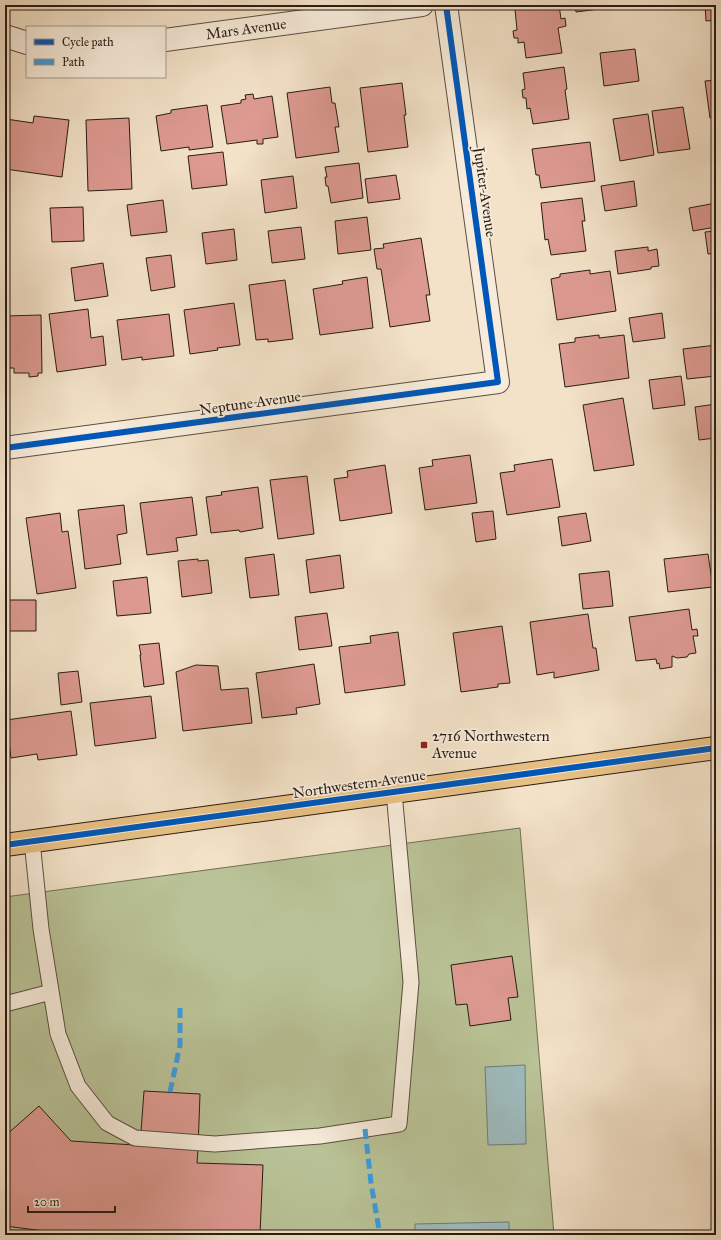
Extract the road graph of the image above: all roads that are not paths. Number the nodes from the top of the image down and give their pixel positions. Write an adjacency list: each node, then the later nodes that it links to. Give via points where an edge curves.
1 (422, 5): 4 (street, Mars Avenue)
2 (446, 5): 6 (street, Jupiter Avenue)
3 (5, 36): 5 (street)
4 (166, 40)
5 (26, 43)
6 (498, 382): 7 (street, Neptune Avenue)
7 (5, 448)
8 (716, 748): 9 (main road, Northwestern Avenue)
9 (394, 792): 10 (main road, Northwestern Avenue); 12 (lane, via 411,982 399,1124 320,1136 215,1144 135,1138 107,1123 78,1086 58,1034)
10 (32, 841): 11 (main road, Northwestern Avenue); 12 (lane, via 41,929)
11 (5, 845)
12 (51, 992): 13 (lane)
13 (5, 1004)

